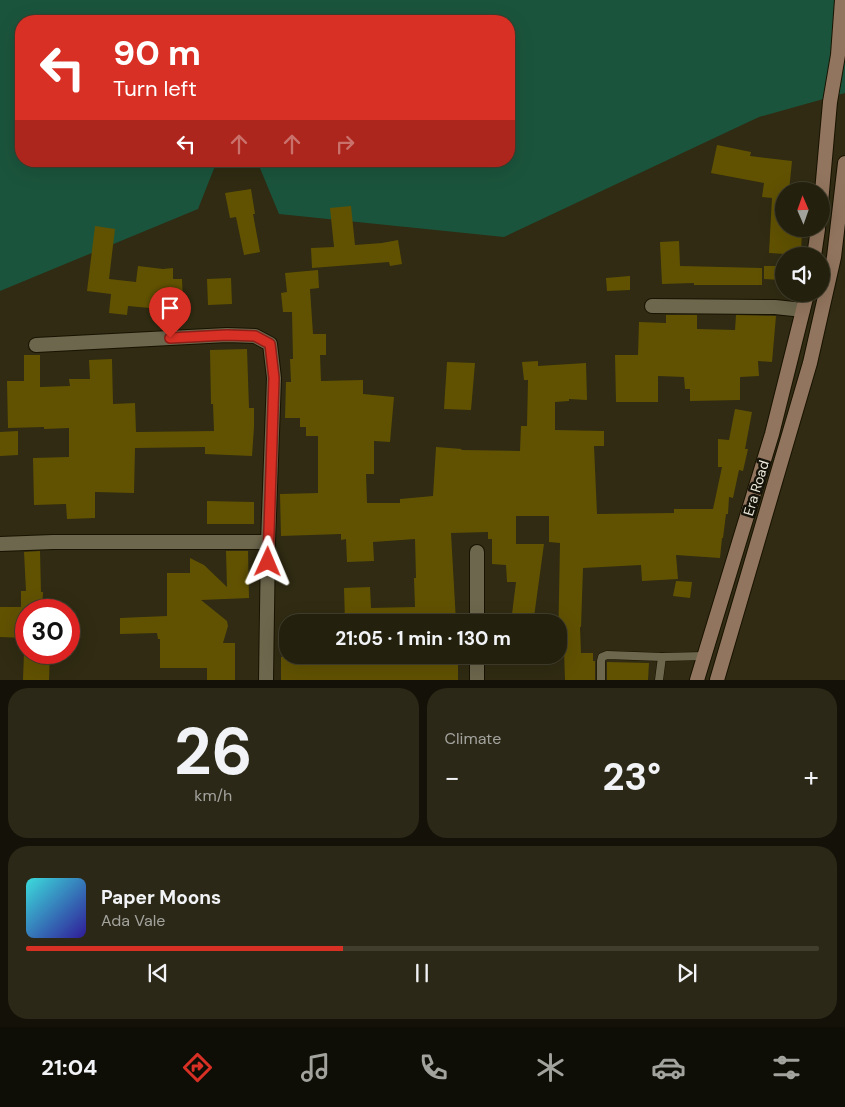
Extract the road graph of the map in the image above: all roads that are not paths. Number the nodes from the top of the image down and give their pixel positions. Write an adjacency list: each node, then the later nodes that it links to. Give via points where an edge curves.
1 (842, 5): 3 (main road)
2 (845, 164): 20 (main road, via 834,257 810,363)
3 (823, 182)
4 (805, 302): 6 (main road, Era Road)
5 (652, 306): 6 (street)
6 (803, 310): 12 (main road, Era Road, via 772,434)
7 (36, 345): 8 (street, via 227,335 255,336 270,344 274,378)
8 (268, 542): 9 (street); 15 (street)
9 (0, 544)
10 (477, 552): 11 (street)
11 (477, 614)
12 (704, 656): 13 (lane); 19 (main road, Era Road)
13 (662, 657): 17 (lane, via 607,655 601,661); 18 (lane)
14 (477, 664): 16 (street)
15 (266, 680)
16 (477, 680)
17 (601, 680)
18 (659, 680)
19 (697, 680)
20 (716, 680)

